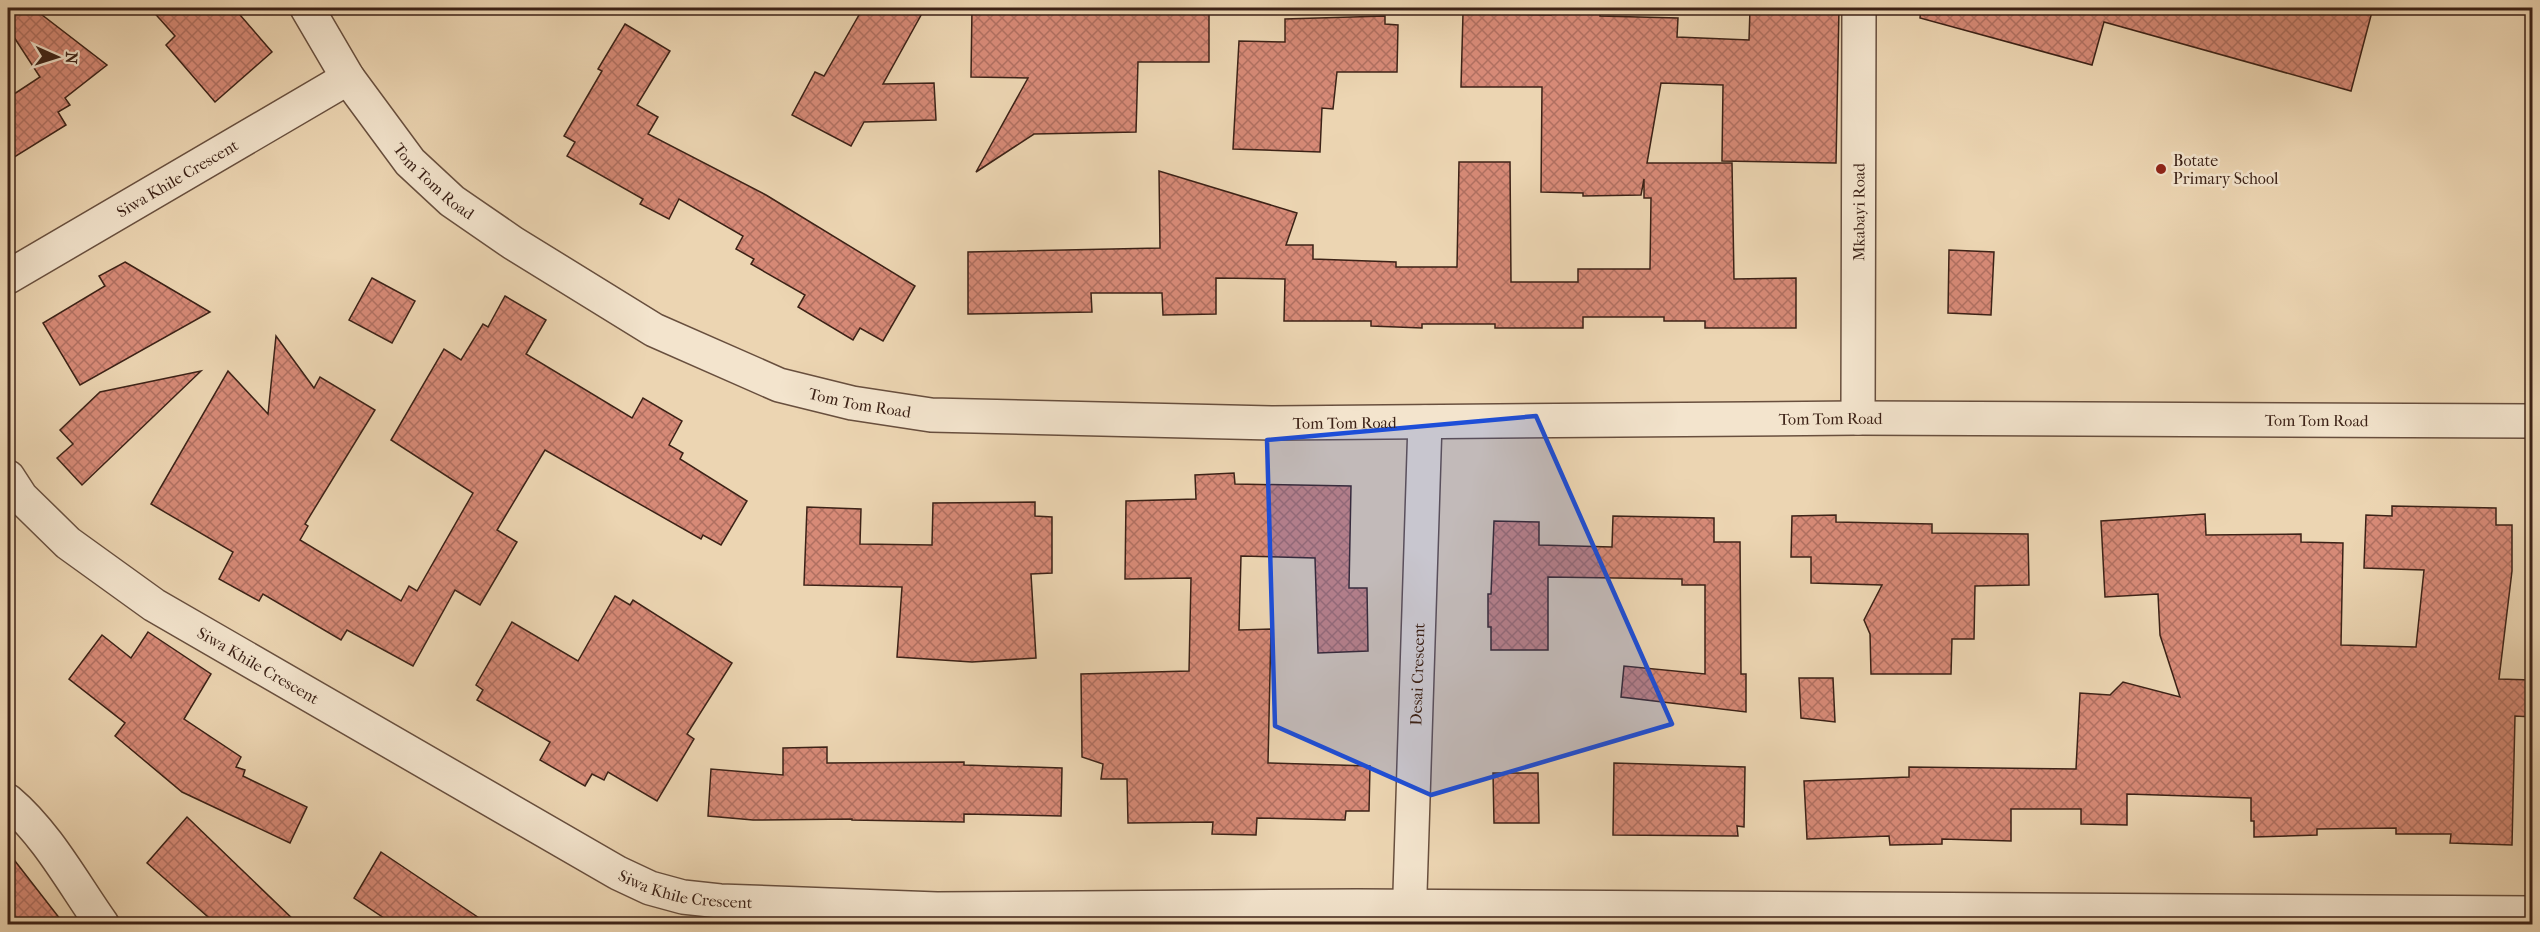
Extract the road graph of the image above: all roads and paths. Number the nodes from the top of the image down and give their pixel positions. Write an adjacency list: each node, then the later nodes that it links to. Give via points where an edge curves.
1 (307, 8): 3 (street, Tom Tom Road)
2 (1858, 8): 5 (street, Mkabayi Road)
3 (348, 78): 4 (street, Siwa Khile Crescent); 7 (street, Tom Tom Road, via 410,162 452,201 654,330 779,385 852,403 931,415 1273,423)
4 (8, 277)
5 (1858, 418): 6 (street, Tom Tom Road); 7 (street, Tom Tom Road)
6 (2532, 421)
7 (1425, 422): 11 (street, Desai Crescent)
8 (8, 477): 12 (street, Siwa Khile Crescent, via 21,498 68,543 154,605 618,873 683,897)
9 (8, 801): 13 (street, via 43,839)
10 (2532, 913): 11 (street, Siwa Khile Crescent)
11 (1409, 916): 12 (street, Siwa Khile Crescent)
12 (937, 917)
13 (102, 924)

